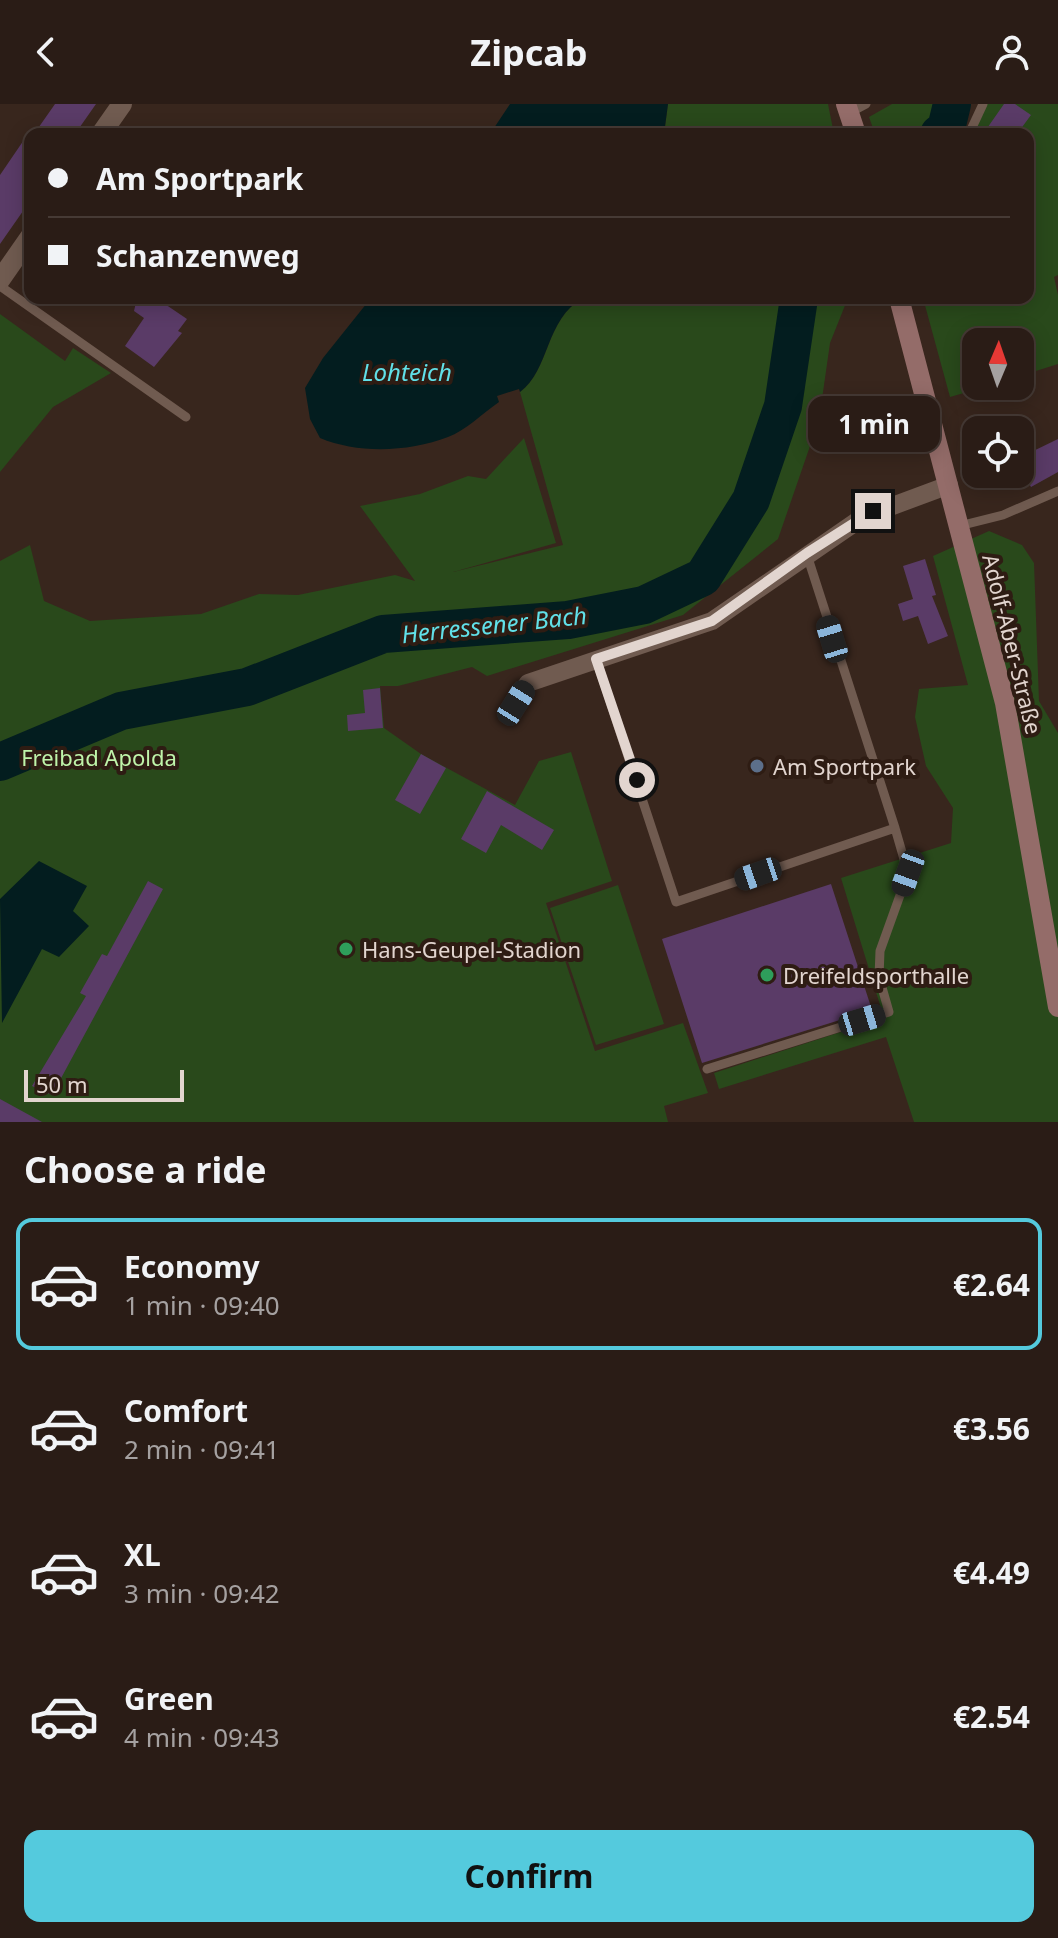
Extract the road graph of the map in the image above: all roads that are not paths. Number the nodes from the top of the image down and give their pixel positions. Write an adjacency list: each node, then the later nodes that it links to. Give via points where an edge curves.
1 (122, 104): 4 (street)
2 (983, 104): 6 (lane)
3 (854, 107): 5 (main road)
4 (105, 128)
5 (856, 128)
6 (972, 128)
7 (24, 246): 8 (street)
8 (0, 280)
9 (0, 286): 10 (lane)
10 (24, 303)
11 (26, 304): 13 (lane)
12 (901, 304): 14 (main road, Adolf-Aber-Straße)
13 (186, 417)
14 (949, 485): 16 (main road, Adolf-Aber-Straße); 17 (street, via 873,511)
15 (1058, 491): 16 (lane, via 1003,515)
16 (959, 526): 21 (main road, Adolf-Aber-Straße, via 1005,703)
17 (807, 553): 18 (street, via 712,621); 20 (lane)
18 (596, 659): 19 (street, via 528,683); 20 (lane, via 676,902)
19 (516, 703)
20 (895, 828): 22 (lane, via 908,873 880,951 879,977 889,1012)
21 (1058, 1007)
22 (707, 1069)

